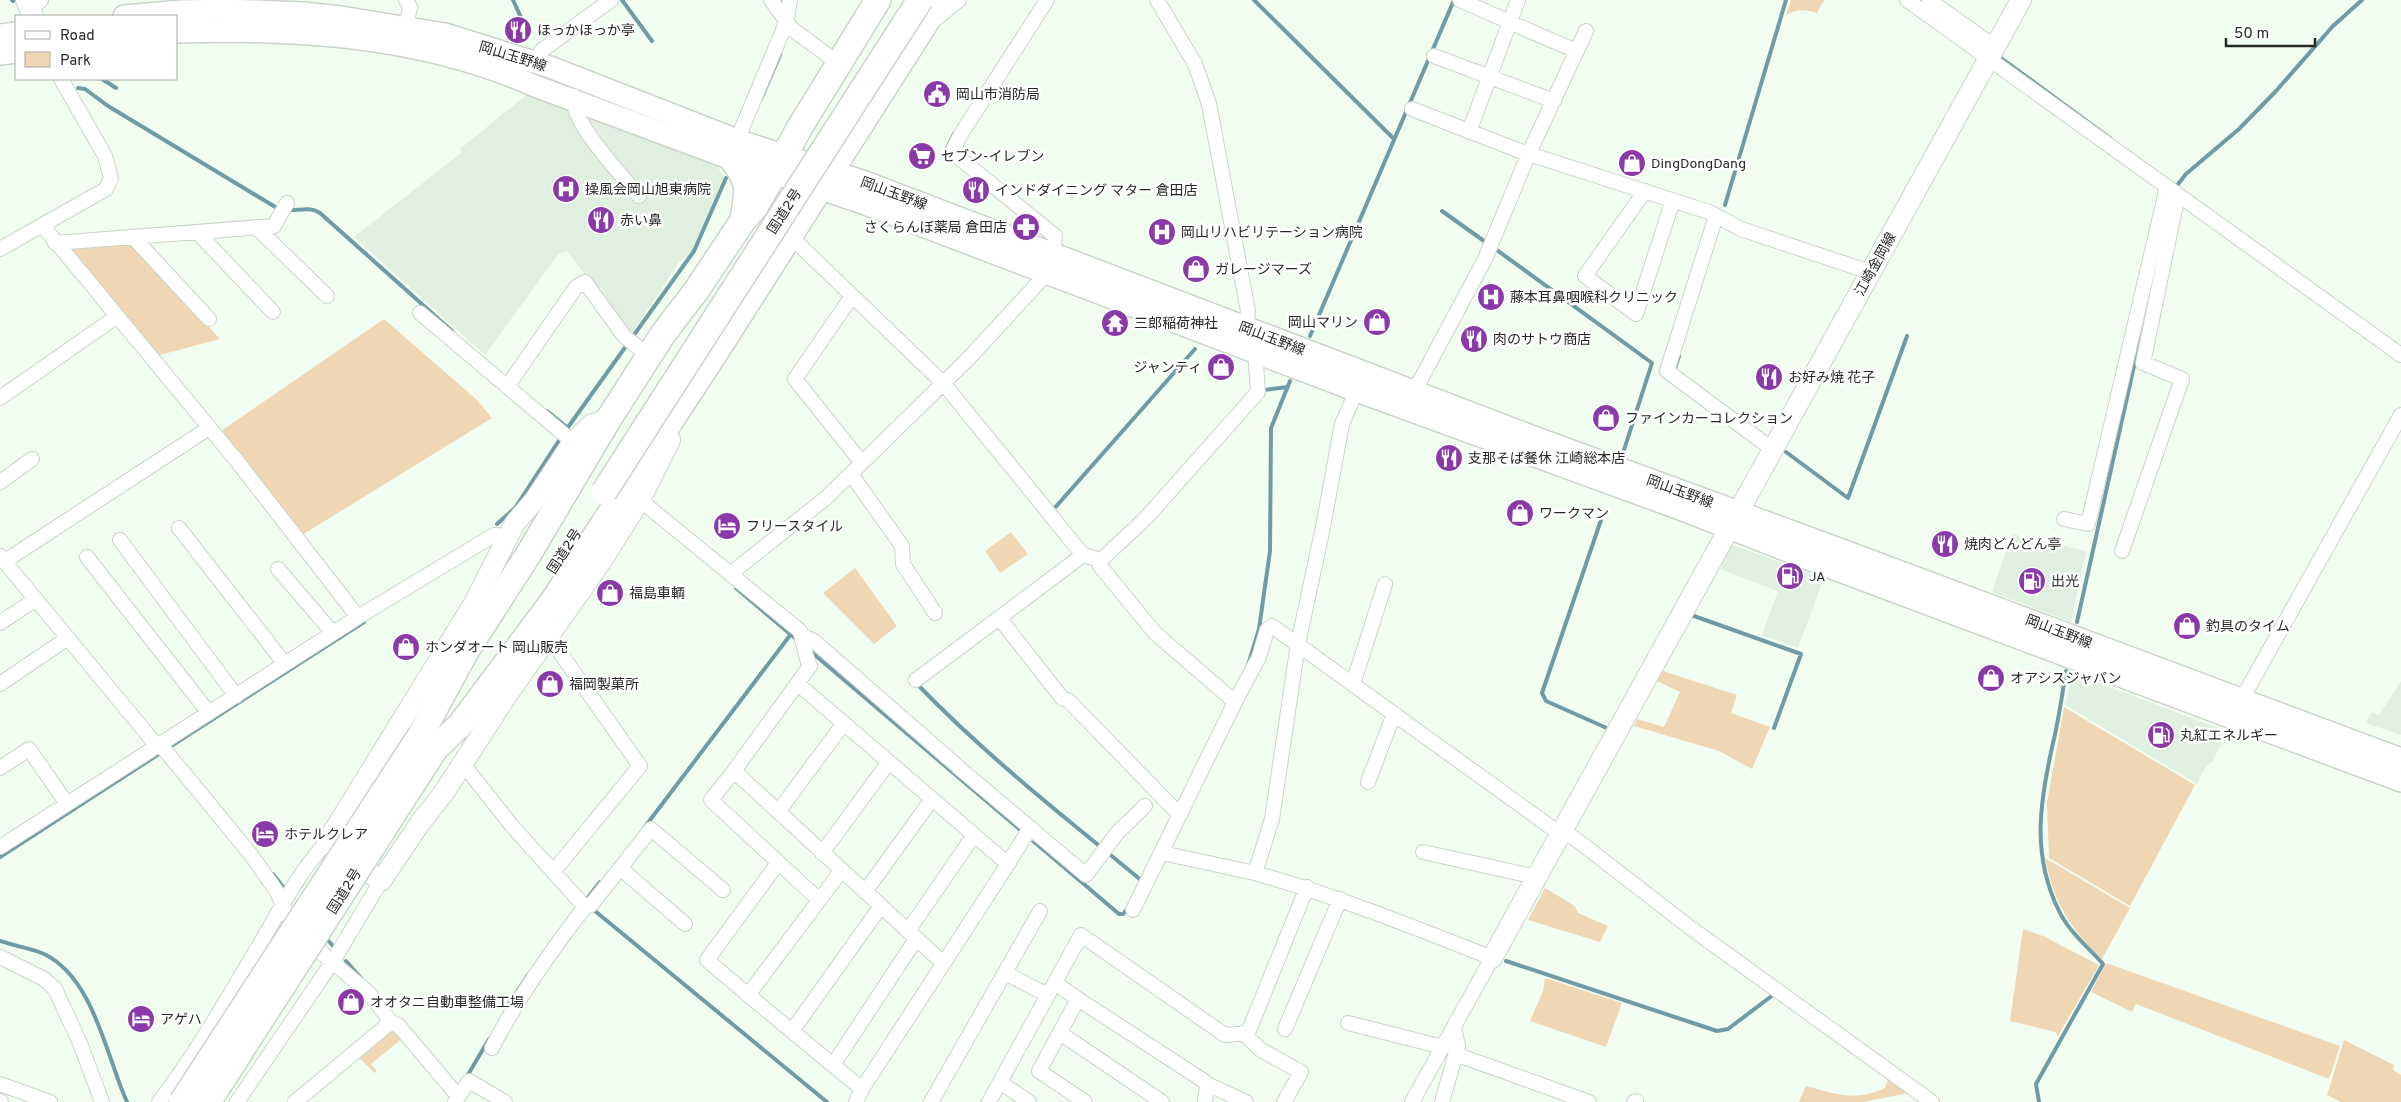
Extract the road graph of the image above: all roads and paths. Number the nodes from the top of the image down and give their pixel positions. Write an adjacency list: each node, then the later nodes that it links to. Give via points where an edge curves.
1 (406, 0): 21 (street, via 410,7)
2 (610, 0): 33 (street, via 541,51)
3 (771, 0): 19 (street)
4 (790, 0): 19 (street)
5 (873, 0): 29 (street)
6 (878, 0): 29 (highway)
7 (901, 0): 85 (highway, 国道2号)
8 (920, 0): 85 (highway, 国道2号, bridge)
9 (940, 0): 26 (highway)
10 (958, 0): 26 (street)
11 (1047, 0): 59 (street, via 952,152 1055,236)
12 (1157, 0): 67 (street, via 1195,64 1210,104 1248,311)
13 (1460, 0): 20 (street)
14 (1518, 0): 20 (street)
15 (1907, 0): 30 (street)
16 (1929, 0): 30 (street)
17 (2021, 0): 30 (street, 江崎金岡線)
18 (136, 15): 21 (main road, 岡山玉野線, via 266,10)
19 (786, 23): 29 (street, via 807,42); 41 (street)
20 (1511, 23): 27 (street); 34 (street)
21 (406, 27): 33 (main road, 岡山玉野線, via 445,34)
22 (1586, 31): 27 (street)
23 (15, 32): 25 (main road)
24 (178, 32): 37 (main road, 岡山玉野線, via 302,32 368,41 436,53 504,73)
25 (0, 35)
26 (910, 44): 44 (highway)
27 (1577, 51): 38 (street)
28 (15, 52): 31 (main road)
29 (844, 53): 43 (highway)
30 (1992, 53): 46 (street); 60 (street, 江崎金岡線)
31 (0, 54)
32 (1434, 56): 34 (street)
33 (537, 63): 35 (main road, 岡山玉野線)
34 (1490, 77): 38 (street); 40 (street)
35 (580, 79): 37 (street); 41 (main road, 岡山玉野線)
36 (62, 80): 52 (street, via 105,156 111,178 106,189)
37 (573, 100): 41 (main road, 岡山玉野線); 47 (street, via 590,136)
38 (1554, 102): 42 (street)
39 (1412, 109): 40 (street)
40 (1469, 132): 42 (street)
41 (734, 149): 43 (main road, 岡山玉野線); 51 (highway, via 748,191)
42 (1529, 153): 45 (street); 74 (street, via 1484,259)
43 (780, 165): 44 (main road, 岡山玉野線); 51 (highway, via 755,208)
44 (825, 179): 55 (highway); 59 (main road, 岡山玉野線)
45 (1645, 191): 48 (street); 48 (street, via 1585,276 1636,314)
46 (2173, 191): 70 (street); 87 (street, via 2088,524); 91 (street, via 2176,204 2143,363 2182,379)
47 (639, 196)
48 (1673, 200): 50 (street)
49 (284, 208): 53 (street, via 274,226)
50 (1716, 216): 60 (street, via 1741,229); 80 (street, via 1668,371)
51 (742, 222): 68 (highway)
52 (42, 225): 57 (street); 58 (street)
53 (256, 227): 54 (street); 61 (street)
54 (197, 232): 56 (street); 63 (street)
55 (789, 235): 62 (street); 85 (highway, via 717,350)
56 (133, 237): 57 (street); 66 (street)
57 (55, 243): 65 (street)
58 (0, 250)
59 (1048, 261): 67 (main road, 岡山玉野線); 69 (main road, 岡山玉野線); 71 (street, via 1033,290)
60 (1870, 272): 80 (street, 江崎金岡線)
61 (327, 296)
62 (852, 296): 71 (street); 82 (street, via 795,379)
63 (273, 312)
64 (420, 313): 73 (street)
65 (116, 317): 75 (street); 78 (street)
66 (209, 319)
67 (1246, 328): 72 (main road, 岡山玉野線)
68 (637, 347): 73 (street, via 585,282 576,288); 77 (highway)
69 (1261, 354): 72 (main road, 岡山玉野線); 95 (street, via 1256,364 1258,392 1146,518)
70 (2401, 355)
71 (942, 382): 82 (street); 92 (street)
72 (1360, 382): 74 (main road, 岡山玉野線); 86 (main road, 岡山玉野線, via 1662,502); 109 (street, via 1342,424)
73 (509, 383): 79 (street)
74 (1414, 392): 86 (main road, 岡山玉野線)
75 (0, 398)
76 (2401, 414): 117 (street)
77 (608, 420): 79 (street); 108 (highway, via 542,533)
78 (209, 428): 94 (street); 101 (street)
79 (567, 437): 89 (street, via 534,501)
80 (1772, 449): 86 (street, 江崎金岡線)
81 (32, 459): 84 (street)
82 (859, 461): 83 (street)
83 (851, 474): 97 (street, via 826,498); 100 (street, via 902,546 903,564)
84 (0, 482)
85 (614, 492): 97 (street); 106 (street, via 577,598); 121 (highway, 国道2号)
86 (1733, 520): 117 (main road, 岡山玉野線); 135 (street, 江崎金岡線)
87 (2064, 520)
88 (180, 528): 110 (street)
89 (507, 536): 101 (street, via 494,535); 108 (street, via 517,539 524,548 478,621); 138 (street, via 473,605)
90 (120, 540): 115 (street)
91 (2122, 551)
92 (1083, 555): 95 (street); 102 (street)
93 (87, 557): 118 (street)
94 (2, 558): 99 (street)
95 (1101, 560): 116 (street, via 1100,566 1155,632)
96 (278, 569): 104 (street)
97 (730, 574): 105 (street, via 800,631)
98 (1385, 584): 114 (street)
99 (36, 599): 103 (street); 107 (street)
100 (935, 613)
101 (358, 617): 104 (street)
102 (1002, 622): 111 (street); 134 (street, via 1062,698 1069,701)
103 (0, 624)
104 (332, 633): 110 (street)
105 (801, 636): 113 (street, via 803,653 810,666); 136 (street, via 814,641 957,766)
106 (549, 637): 125 (street); 147 (street, via 640,766)
107 (68, 638): 112 (street); 122 (street)
108 (474, 638): 121 (highway)
109 (1298, 644): 114 (street); 116 (street, via 1272,626 1267,630 1258,657); 148 (street, via 1272,819)
110 (285, 664): 115 (street)
111 (916, 680)
112 (0, 684)
113 (798, 684): 120 (street); 127 (street)
114 (1353, 684): 119 (street)
115 (236, 696): 118 (street)
116 (1233, 700): 134 (street)
117 (2237, 709): 123 (main road, 岡山玉野線); 128 (main road, 岡山玉野線)
118 (209, 713): 122 (street)
119 (1394, 714): 129 (street); 135 (street)
120 (844, 723): 124 (street); 133 (street)
121 (427, 742): 190 (highway, bridge); 191 (highway, 国道2号, bridge)
122 (159, 746): 131 (street); 156 (street, via 248,850)
123 (2401, 759)
124 (889, 762): 130 (street); 141 (street)
125 (463, 764): 147 (street); 150 (street)
126 (0, 768): 131 (street, via 29,749)
127 (734, 771): 133 (street); 143 (street, via 711,800)
128 (2401, 781)
129 (1368, 782)
130 (932, 798): 137 (street); 153 (street)
131 (66, 804): 139 (street)
132 (1145, 806): 136 (street, via 1117,833 1086,875)
133 (778, 812): 141 (street)
134 (1179, 812): 142 (street)
135 (1561, 832): 149 (street, 江崎金岡線); 207 (street, via 1573,837 1692,929)
136 (1027, 833): 144 (street)
137 (974, 835): 144 (street); 162 (street)
138 (327, 842): 150 (street); 156 (street, via 317,852)
139 (0, 847)
140 (1423, 852): 149 (street)
141 (822, 853): 146 (street)
142 (1162, 853): 148 (street); 159 (street)
143 (778, 863): 155 (street); 169 (street, via 707,960)
144 (1008, 864): 166 (street)
145 (620, 868): 152 (street, via 651,829); 158 (street, via 591,905); 161 (street)
146 (841, 870): 153 (street); 155 (street)
147 (554, 872): 158 (street)
148 (1255, 873): 151 (street)
149 (1536, 877): 164 (street, 江崎金岡線)
150 (381, 882): 165 (street)
151 (1307, 887): 154 (street); 177 (street, via 1248,1033)
152 (723, 890)
153 (864, 892): 157 (street)
154 (1340, 899): 164 (street); 173 (street)
155 (819, 900): 169 (street)
156 (284, 904): 165 (street, via 289,919); 189 (street, via 217,1017)
157 (881, 906): 162 (street); 175 (street)
158 (585, 907): 179 (street, via 521,994)
159 (1133, 910)
160 (1040, 911): 167 (street)
161 (685, 924)
162 (912, 935): 166 (street); 181 (street)
163 (0, 957): 188 (street, via 44,979 55,989)
164 (1492, 958): 174 (street)
165 (333, 962): 171 (street, via 369,993); 192 (street)
166 (943, 963): 185 (street)
167 (1005, 973): 168 (street, via 1040,991); 196 (street)
168 (1052, 988): 170 (street); 177 (street, via 1081,935 1224,1035); 182 (street)
169 (748, 995): 175 (street)
170 (1078, 999): 176 (street); 184 (street)
171 (391, 1022): 186 (street, via 398,1025); 193 (street)
172 (1348, 1024): 178 (street)
173 (1285, 1028)
174 (1454, 1028): 178 (street); 180 (street, via 1458,1046)
175 (792, 1032): 181 (street)
176 (1060, 1033): 199 (street, via 1040,1071); 200 (street)
177 (1243, 1033): 203 (street, via 1262,1050 1300,1072)
178 (1443, 1047): 204 (street)
179 (492, 1048)
180 (1455, 1054): 205 (street); 206 (street)
181 (833, 1065): 185 (street)
182 (1000, 1082): 197 (street); 198 (street)
183 (0, 1084): 187 (street)
184 (1207, 1084): 201 (street); 202 (street)
185 (862, 1089): 195 (street)
186 (456, 1099): 194 (street, via 469,1081)
187 (50, 1102)
188 (102, 1102)
189 (159, 1102)
190 (182, 1102)
191 (208, 1102)
192 (237, 1102)
193 (295, 1102)
194 (505, 1102)
195 (856, 1102)
196 (931, 1102)
197 (989, 1102)
198 (1030, 1102)
199 (1085, 1102)
200 (1162, 1102)
201 (1205, 1102)
202 (1246, 1102)
203 (1284, 1102)
204 (1412, 1102)
205 (1442, 1102)
206 (1590, 1102)
207 (1932, 1102)

